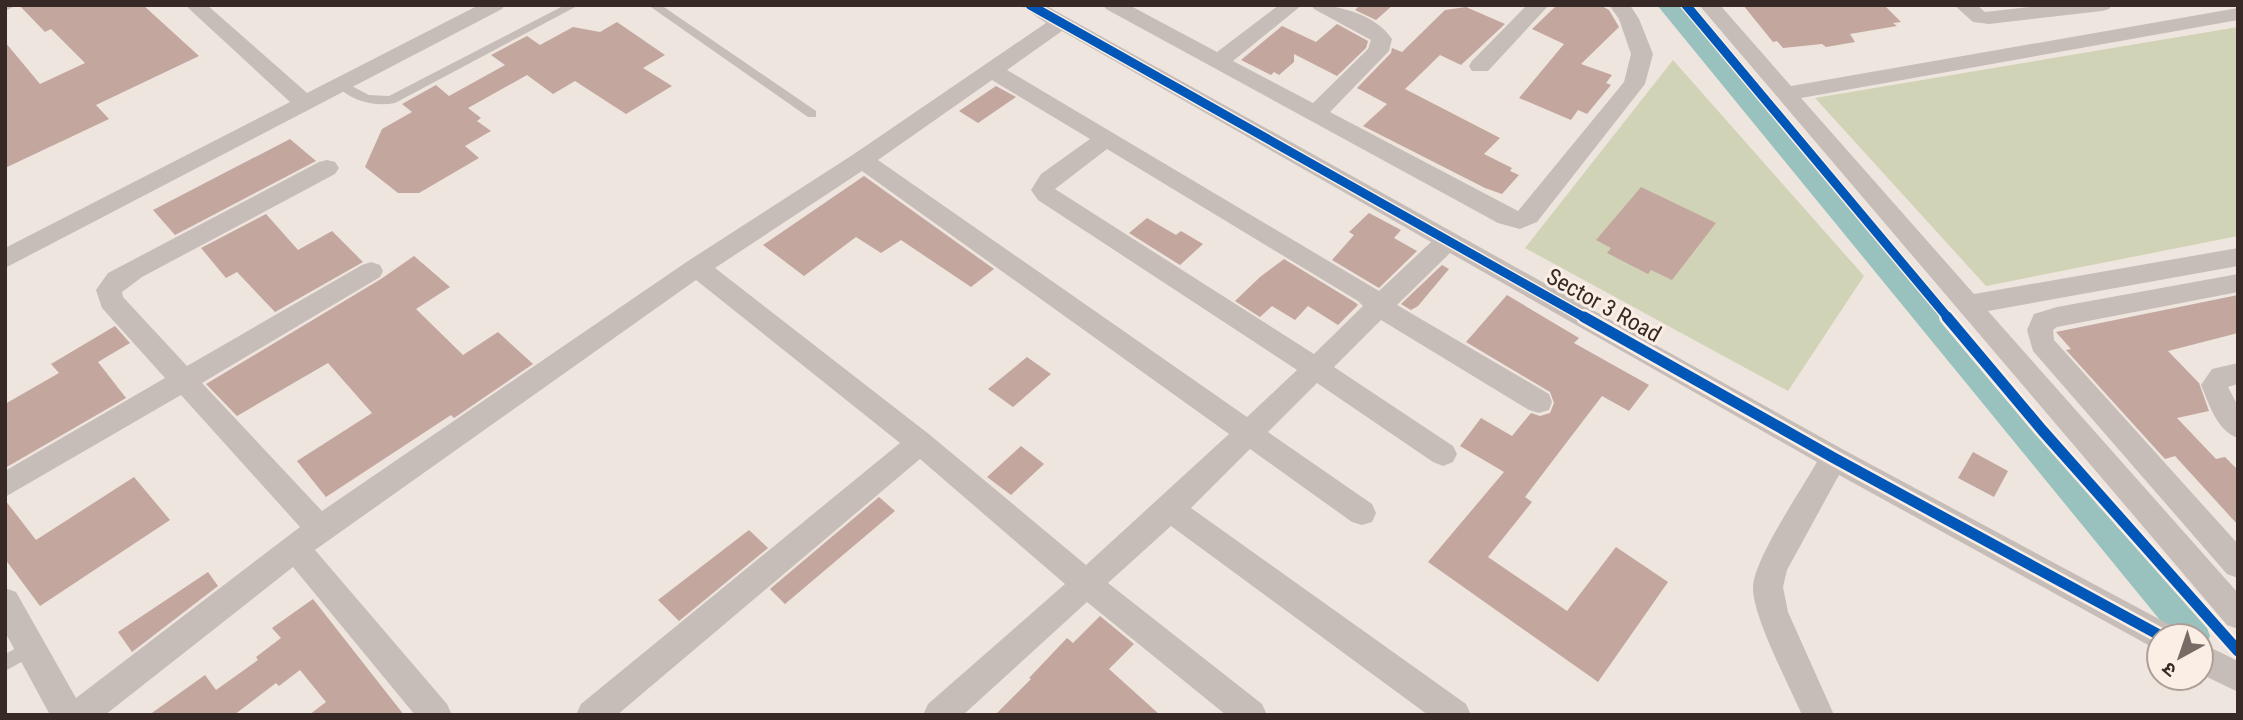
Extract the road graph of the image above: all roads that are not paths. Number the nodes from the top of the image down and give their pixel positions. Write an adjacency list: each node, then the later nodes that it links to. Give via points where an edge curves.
1 (12, 5): 15 (lane)
2 (195, 5): 23 (street)
3 (495, 5): 21 (street)
4 (574, 5): 21 (lane, via 391,100 364,100)
5 (653, 5): 24 (lane)
6 (1030, 5): 17 (street, Sector 3 Road)
7 (1113, 5): 18 (street)
8 (1292, 5): 18 (street)
9 (1321, 5): 25 (street, via 1376,31 1382,39 1378,51)
10 (1539, 5): 19 (street)
11 (1619, 5): 25 (street, via 1642,54 1634,84 1529,216 1520,220 1506,217)
12 (1709, 5): 22 (street)
13 (1965, 5): 14 (street, via 1980,18 1989,18)
14 (2102, 5)
15 (5, 8)
16 (2238, 14): 22 (street)
17 (1060, 23): 20 (street); 29 (street, Sector 3 Road)
18 (1218, 62): 25 (street)
19 (1480, 66)
20 (993, 71): 26 (street); 27 (street)
21 (342, 85): 23 (street)
22 (1784, 94): 35 (street)
23 (306, 104): 31 (street)
24 (812, 114)
25 (1315, 114)
26 (1105, 139): 36 (street, via 1367,294); 37 (street, via 1049,180 1043,190 1046,194)
27 (862, 160): 32 (street); 42 (street)
28 (327, 169): 39 (street, via 133,271 109,290 111,301)
29 (1448, 240): 36 (street); 45 (street, Sector 3 Road)
30 (2238, 257): 35 (street)
31 (5, 259)
32 (697, 267): 43 (street); 49 (street)
33 (371, 271): 39 (street)
34 (2238, 283): 51 (street, via 2057,317 2043,321 2040,330 2042,344)
35 (1968, 305): 54 (street)
36 (1379, 307): 37 (street); 40 (street)
37 (1315, 368): 42 (street); 44 (street)
38 (2238, 373): 41 (street, via 2221,376 2214,385)
39 (185, 382): 46 (street); 49 (street)
40 (1539, 402)
41 (2238, 428)
42 (1248, 433): 47 (street); 48 (street)
43 (920, 443): 52 (street); 62 (street)
44 (1443, 454)
45 (1834, 458): 55 (street, Sector 3 Road); 66 (street, via 1773,567 1768,587 1773,612)
46 (5, 485)
47 (1170, 509): 52 (street); 65 (street)
48 (1362, 513)
49 (320, 529): 50 (street)
50 (295, 548): 60 (street); 61 (street)
51 (2238, 565)
52 (1088, 585): 63 (street); 64 (street)
53 (7, 607): 56 (street)
54 (2238, 615)
55 (2145, 627)
56 (18, 655): 59 (street)
57 (2215, 665): 58 (street)
58 (2238, 677)
59 (68, 715)
60 (79, 715)
61 (436, 715)
62 (592, 715)
63 (939, 715)
64 (1251, 715)
65 (1455, 715)
66 (1818, 715)

